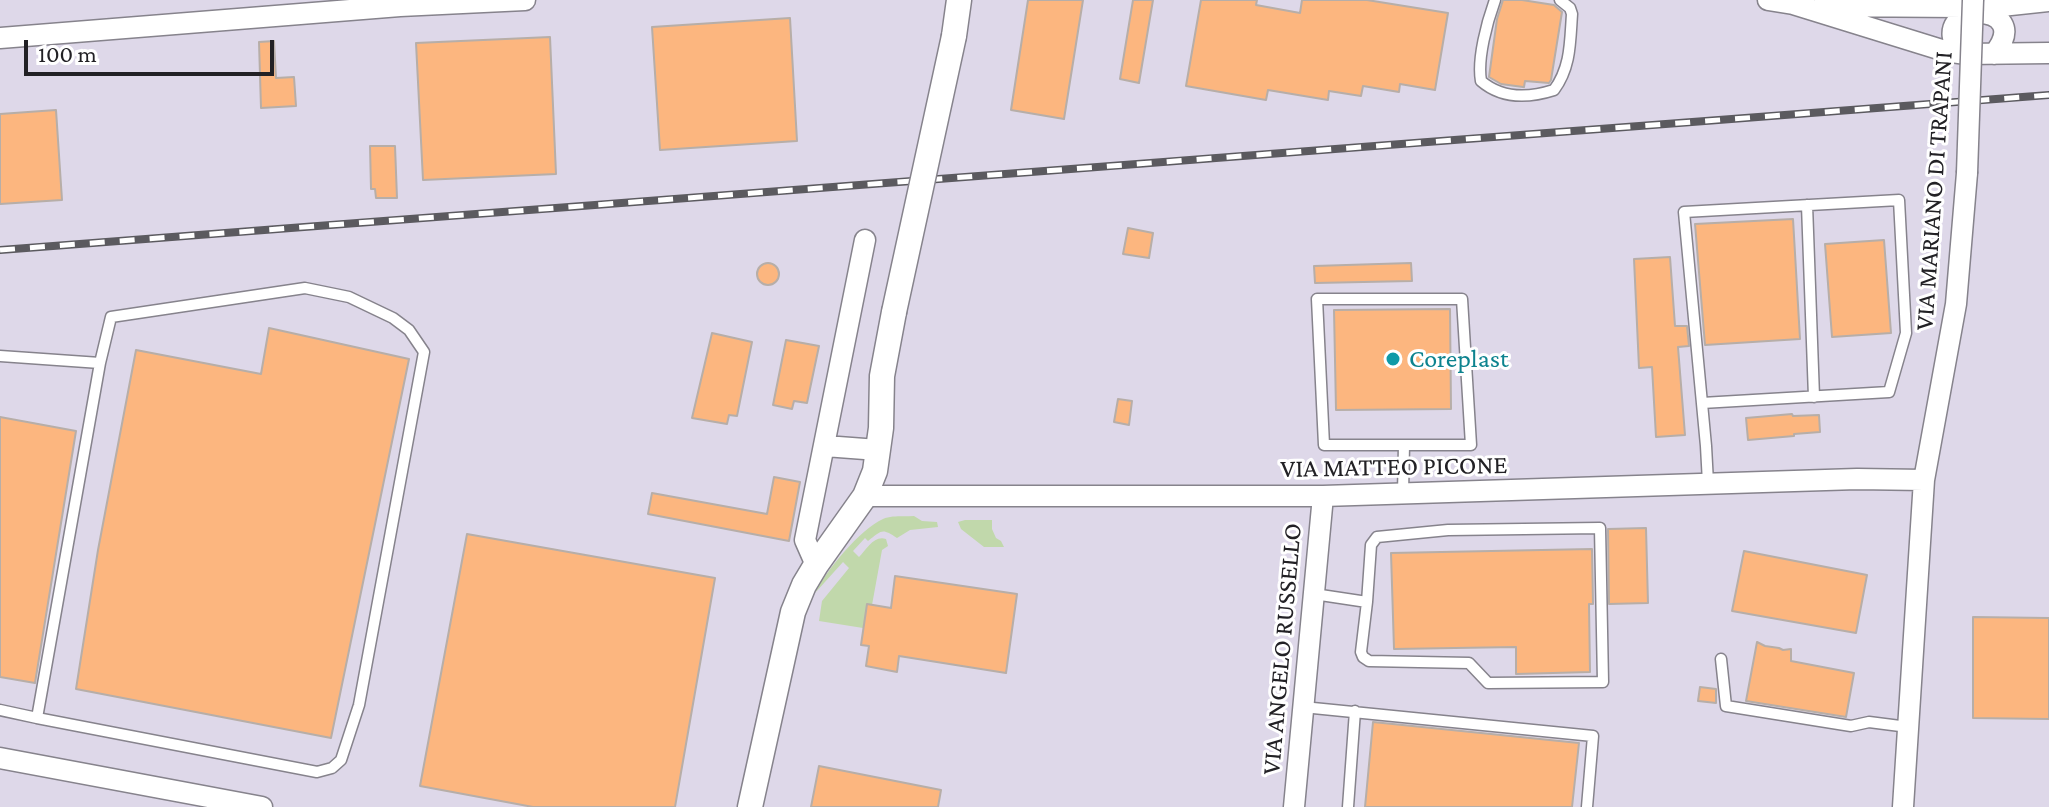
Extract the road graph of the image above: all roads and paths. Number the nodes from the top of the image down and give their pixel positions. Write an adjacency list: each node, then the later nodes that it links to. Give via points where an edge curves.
1 (525, 0): 10 (street)
2 (971, 0): 9 (street)
3 (1495, 0): 4 (lane, via 1481,81 1490,89 1523,96 1554,90 1563,78 1572,14)
4 (1560, 0)
5 (1768, 0): 7 (street)
6 (2049, 1): 8 (street)
7 (1793, 2): 8 (street); 11 (street)
8 (1991, 11): 11 (street, via 1956,14 1951,32); 13 (street, via 2004,38); 14 (street); 24 (street, VIA MARIANO DI TRAPANI, bridge, via 1967,173 1956,304)
9 (957, 19): 23 (street, bridge, via 882,376)
10 (0, 38)
11 (1960, 53): 13 (street)
12 (2049, 53): 14 (street)
13 (1994, 54): 14 (street)
14 (2025, 54)
15 (1807, 205): 19 (lane); 19 (lane, via 1899,200 1906,333 1889,392); 20 (lane, via 1684,212)
16 (865, 240): 22 (street)
17 (0, 356): 18 (lane)
18 (100, 363): 36 (lane); 36 (lane, via 111,317 305,288 349,297 393,318 424,352 359,705 341,760 317,772)
19 (1814, 397): 20 (lane)
20 (1702, 403): 25 (lane)
21 (1404, 445): 21 (lane, via 1471,445 1462,299 1317,299 1324,445); 26 (lane)
22 (825, 446): 23 (street); 29 (street, via 805,540)
23 (878, 450): 27 (street)
24 (1924, 480): 25 (street, VIA MATTEO PICONE); 37 (street, VIA MARIANO DI TRAPANI)
25 (1708, 483): 26 (street, VIA MATTEO PICONE)
26 (1403, 493): 28 (street, VIA MATTEO PICONE)
27 (865, 496): 28 (street, VIA MATTEO PICONE); 29 (street)
28 (1323, 496): 30 (street, VIA ANGELO RUSSELLO)
29 (816, 565): 40 (street, via 793,612)
30 (1314, 594): 31 (lane); 33 (street, VIA ANGELO RUSSELLO)
31 (1367, 602): 31 (lane, via 1371,545 1377,537 1448,530 1600,528 1603,682 1488,683 1469,663 1369,661 1361,652)
32 (1721, 659): 37 (lane, via 1726,706 1851,726 1869,722)
33 (1303, 707): 35 (lane); 41 (street, VIA ANGELO RUSSELLO)
34 (0, 710): 36 (lane)
35 (1355, 711): 42 (lane); 43 (lane, via 1593,736)
36 (37, 718)
37 (1908, 727): 44 (street, VIA MARIANO DI TRAPANI)
38 (0, 758): 39 (street)
39 (262, 807)
40 (750, 807)
41 (1294, 807)
42 (1348, 807)
43 (1587, 807)
44 (1903, 807)

